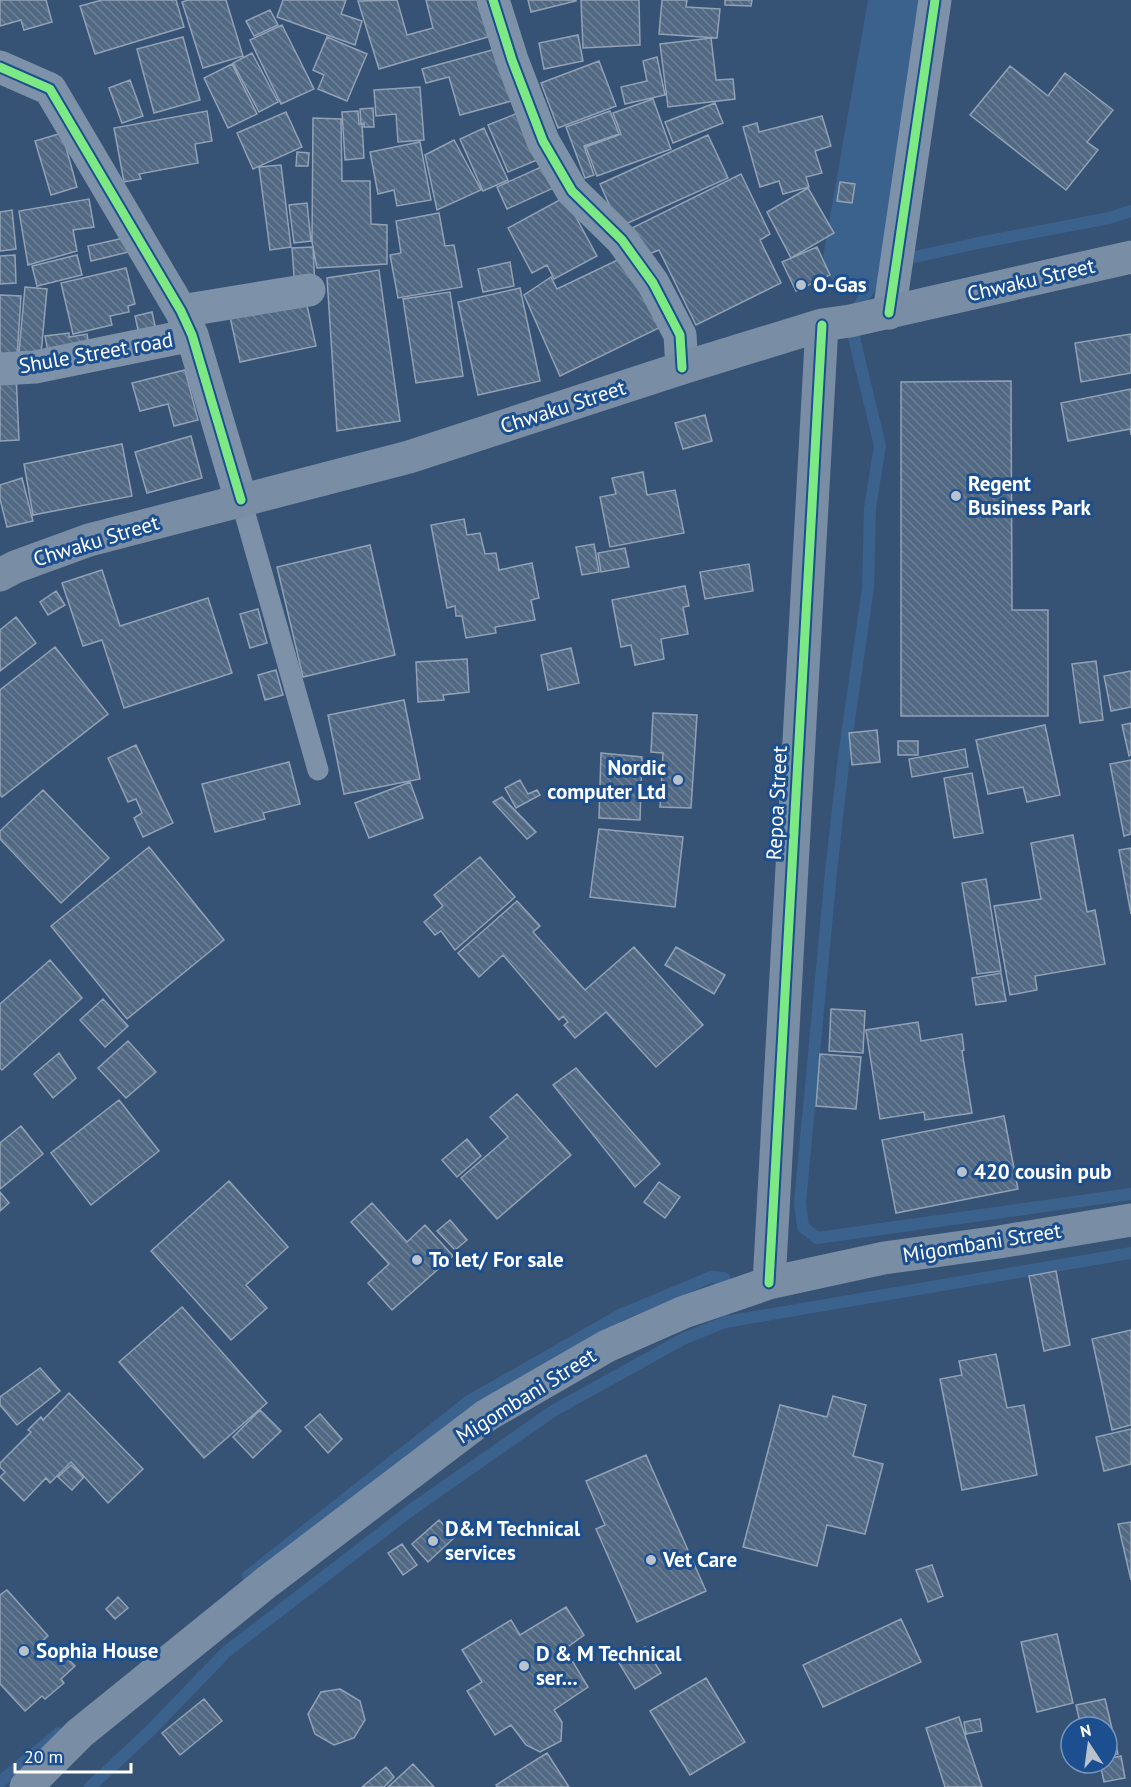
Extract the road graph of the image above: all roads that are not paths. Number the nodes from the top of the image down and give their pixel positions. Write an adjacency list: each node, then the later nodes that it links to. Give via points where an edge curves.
1 (493, 0): 9 (street, via 543,141 572,191 622,240 653,283 680,335)
2 (935, 0): 6 (street)
3 (0, 67): 7 (street, via 50,89)
4 (1131, 257): 6 (main road, Chwaku Street)
5 (309, 290): 7 (street, Shule Street road)
6 (889, 313): 8 (main road, Chwaku Street)
7 (187, 323): 10 (street, Shule Street road, via 35,367); 11 (street)
8 (822, 325): 9 (main road, Chwaku Street); 15 (main road, Repoa Street)
9 (682, 368): 11 (main road, Chwaku Street, via 409,457)
10 (0, 369)
11 (241, 500): 12 (main road, Chwaku Street, via 89,540); 13 (lane)
12 (0, 575)
13 (318, 770)
14 (1131, 1220): 15 (main road, Migombani Street, via 884,1258)
15 (769, 1283): 16 (main road, Migombani Street, via 684,1312 607,1346 487,1415 258,1589 80,1733)
16 (26, 1787)

